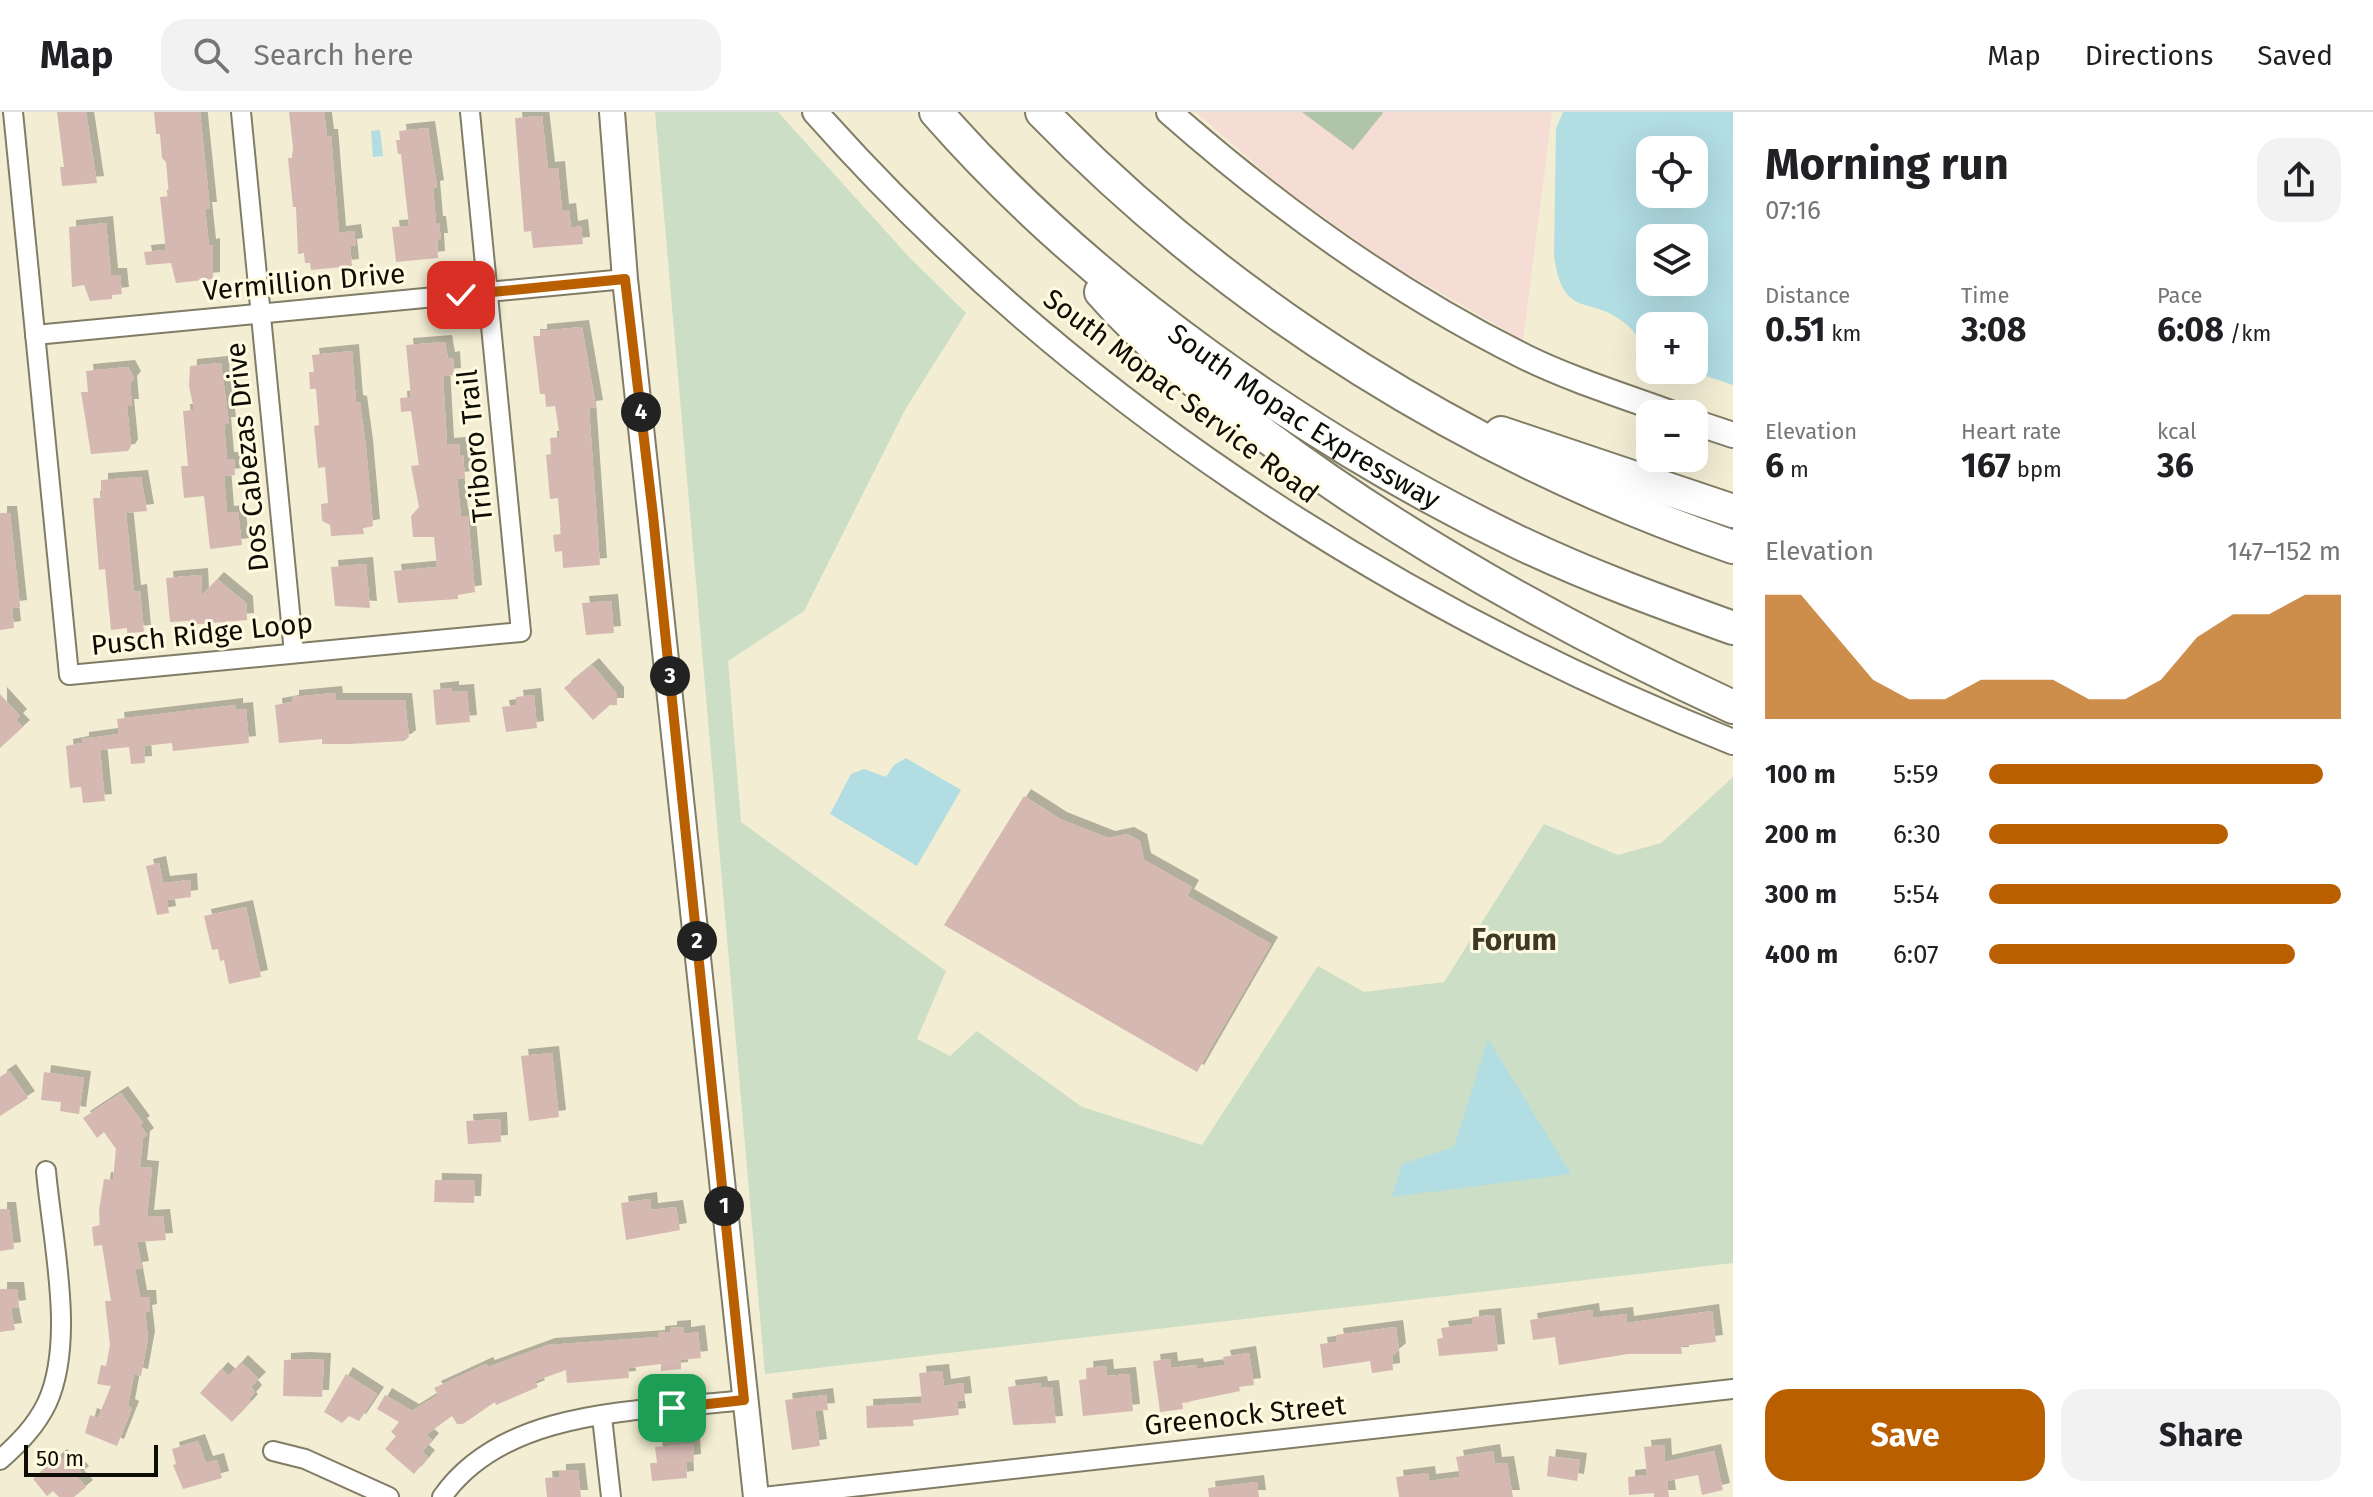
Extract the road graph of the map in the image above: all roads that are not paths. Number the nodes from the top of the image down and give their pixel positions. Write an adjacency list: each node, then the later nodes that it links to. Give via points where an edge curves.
1 (13, 112): 13 (street, Pusch Ridge Loop)
2 (241, 112): 12 (street, Dos Cabezas Drive)
3 (470, 112): 11 (street, Triboro Trail)
4 (612, 112): 10 (street)
5 (815, 112): 24 (street, South Mopac Service Road, via 903,206 1015,310 1222,471 1327,540 1470,622 1571,674)
6 (936, 112): 9 (highway, South Mopac Expressway)
7 (1042, 112): 15 (highway, via 1135,200 1209,260 1324,346)
8 (1169, 112): 14 (street, via 1287,211 1386,279 1528,358)
9 (1039, 220): 20 (highway, South Mopac Expressway, via 1167,324 1361,457 1520,543); 23 (highway, via 1117,310 1191,378 1351,496 1511,595)
10 (625, 279): 11 (street, Vermillion Drive); 27 (street)
11 (487, 292): 12 (street, Vermillion Drive); 21 (street, Triboro Trail)
12 (261, 314): 13 (street, Vermillion Drive); 22 (street, Dos Cabezas Drive)
13 (35, 335): 22 (street, Pusch Ridge Loop, via 69,675)
14 (1637, 400)
15 (1441, 414): 18 (highway); 19 (highway, via 1552,475)
16 (1708, 427): 17 (street)
17 (1733, 435)
18 (1733, 511)
19 (1733, 547)
20 (1733, 628)
21 (521, 632): 22 (street, Pusch Ridge Loop)
22 (294, 653)
23 (1733, 707)
24 (1733, 742)
25 (46, 1171): 30 (street, via 61,1323 57,1365 47,1403 24,1438)
26 (1733, 1389): 34 (street, Greenock Street)
27 (744, 1400): 28 (street); 34 (street)
28 (602, 1417): 32 (street, via 537,1427 496,1446 456,1478); 33 (street)
29 (273, 1451): 31 (street, via 305,1459)
30 (0, 1460)
31 (389, 1497)
32 (442, 1497)
33 (611, 1497)
34 (759, 1497)

